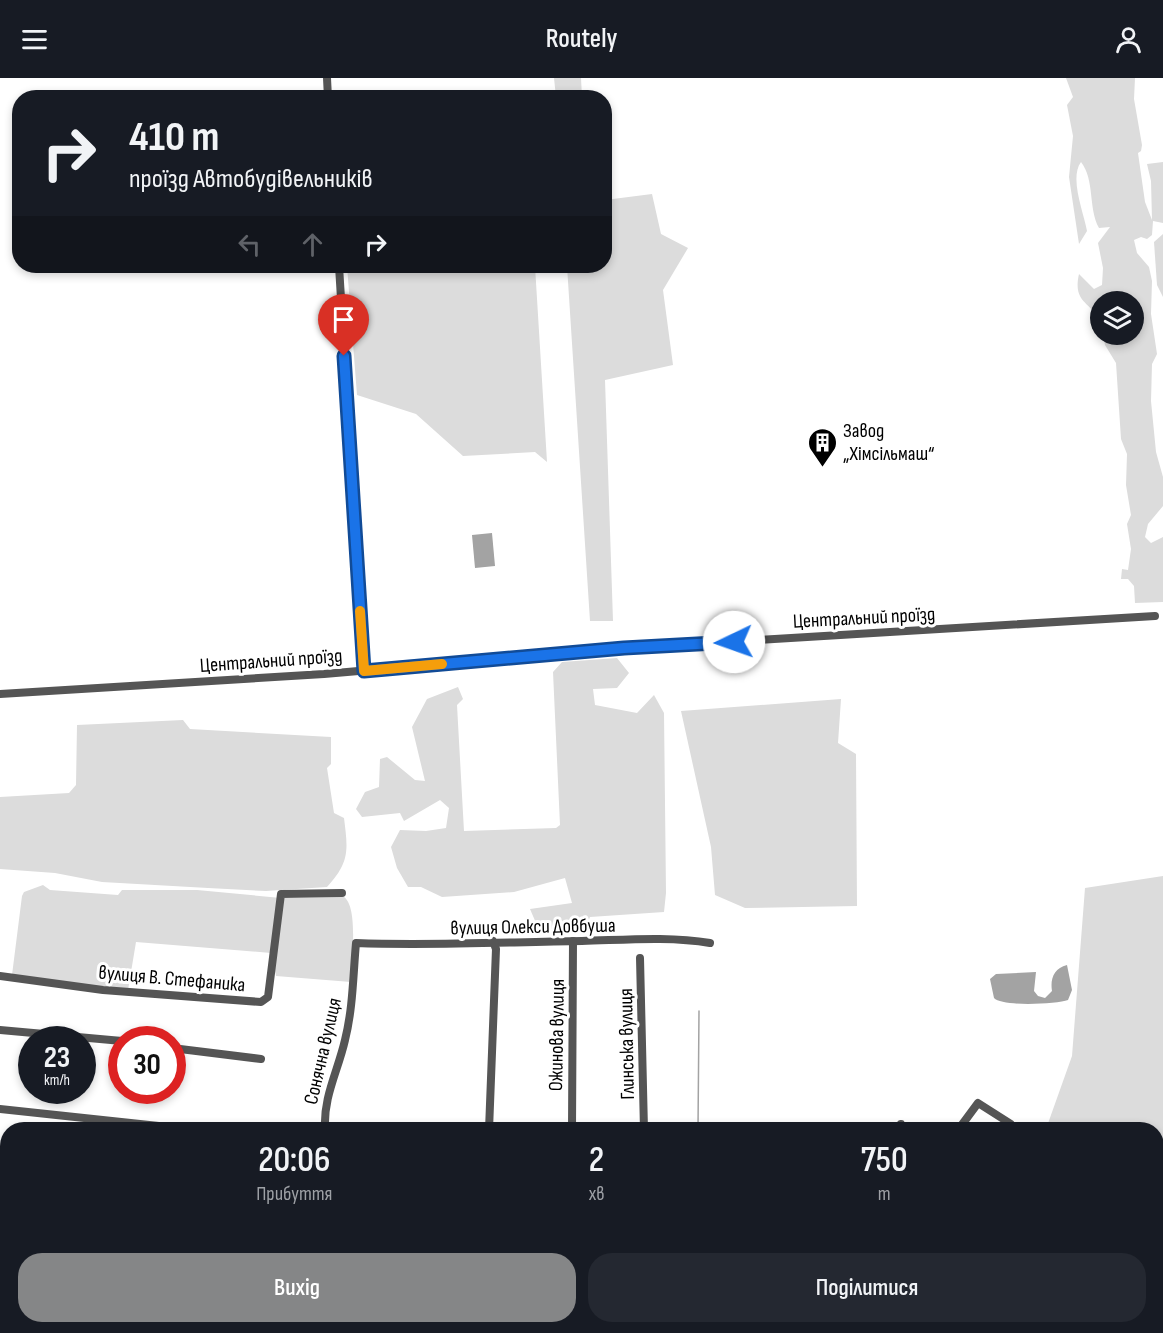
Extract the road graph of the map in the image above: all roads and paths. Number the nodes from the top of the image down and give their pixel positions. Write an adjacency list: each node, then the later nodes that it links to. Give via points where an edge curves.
1 (339, 273): 3 (street)
2 (1159, 616): 3 (street, Центральний проїзд, via 624,648)
3 (364, 671): 4 (street, Центральний проїзд)
4 (0, 694)
5 (342, 893): 11 (street, вулиця В. Стефаника, via 281,894 268,997 261,1002 103,990)
6 (493, 941): 7 (street, вулиця Олекси Довбуша); 9 (street, вулиця Олекси Довбуша, via 423,946); 19 (street, via 496,968)
7 (573, 941): 8 (street, вулиця Олекси Довбуша); 20 (street, Ожинова вулиця)
8 (710, 943)
9 (356, 944): 18 (street, Сонячна вулиця, via 349,1020 325,1103)
10 (640, 958): 21 (street, Глинська вулиця)
11 (0, 976)
12 (0, 1030): 13 (street)
13 (108, 1040)
14 (186, 1050): 15 (street)
15 (261, 1059)
16 (0, 1109): 17 (street)
17 (121, 1122)
18 (325, 1122)
19 (489, 1122)
20 (572, 1122)
21 (644, 1122)
22 (964, 1122): 23 (street, via 978,1103)
23 (1008, 1122)

